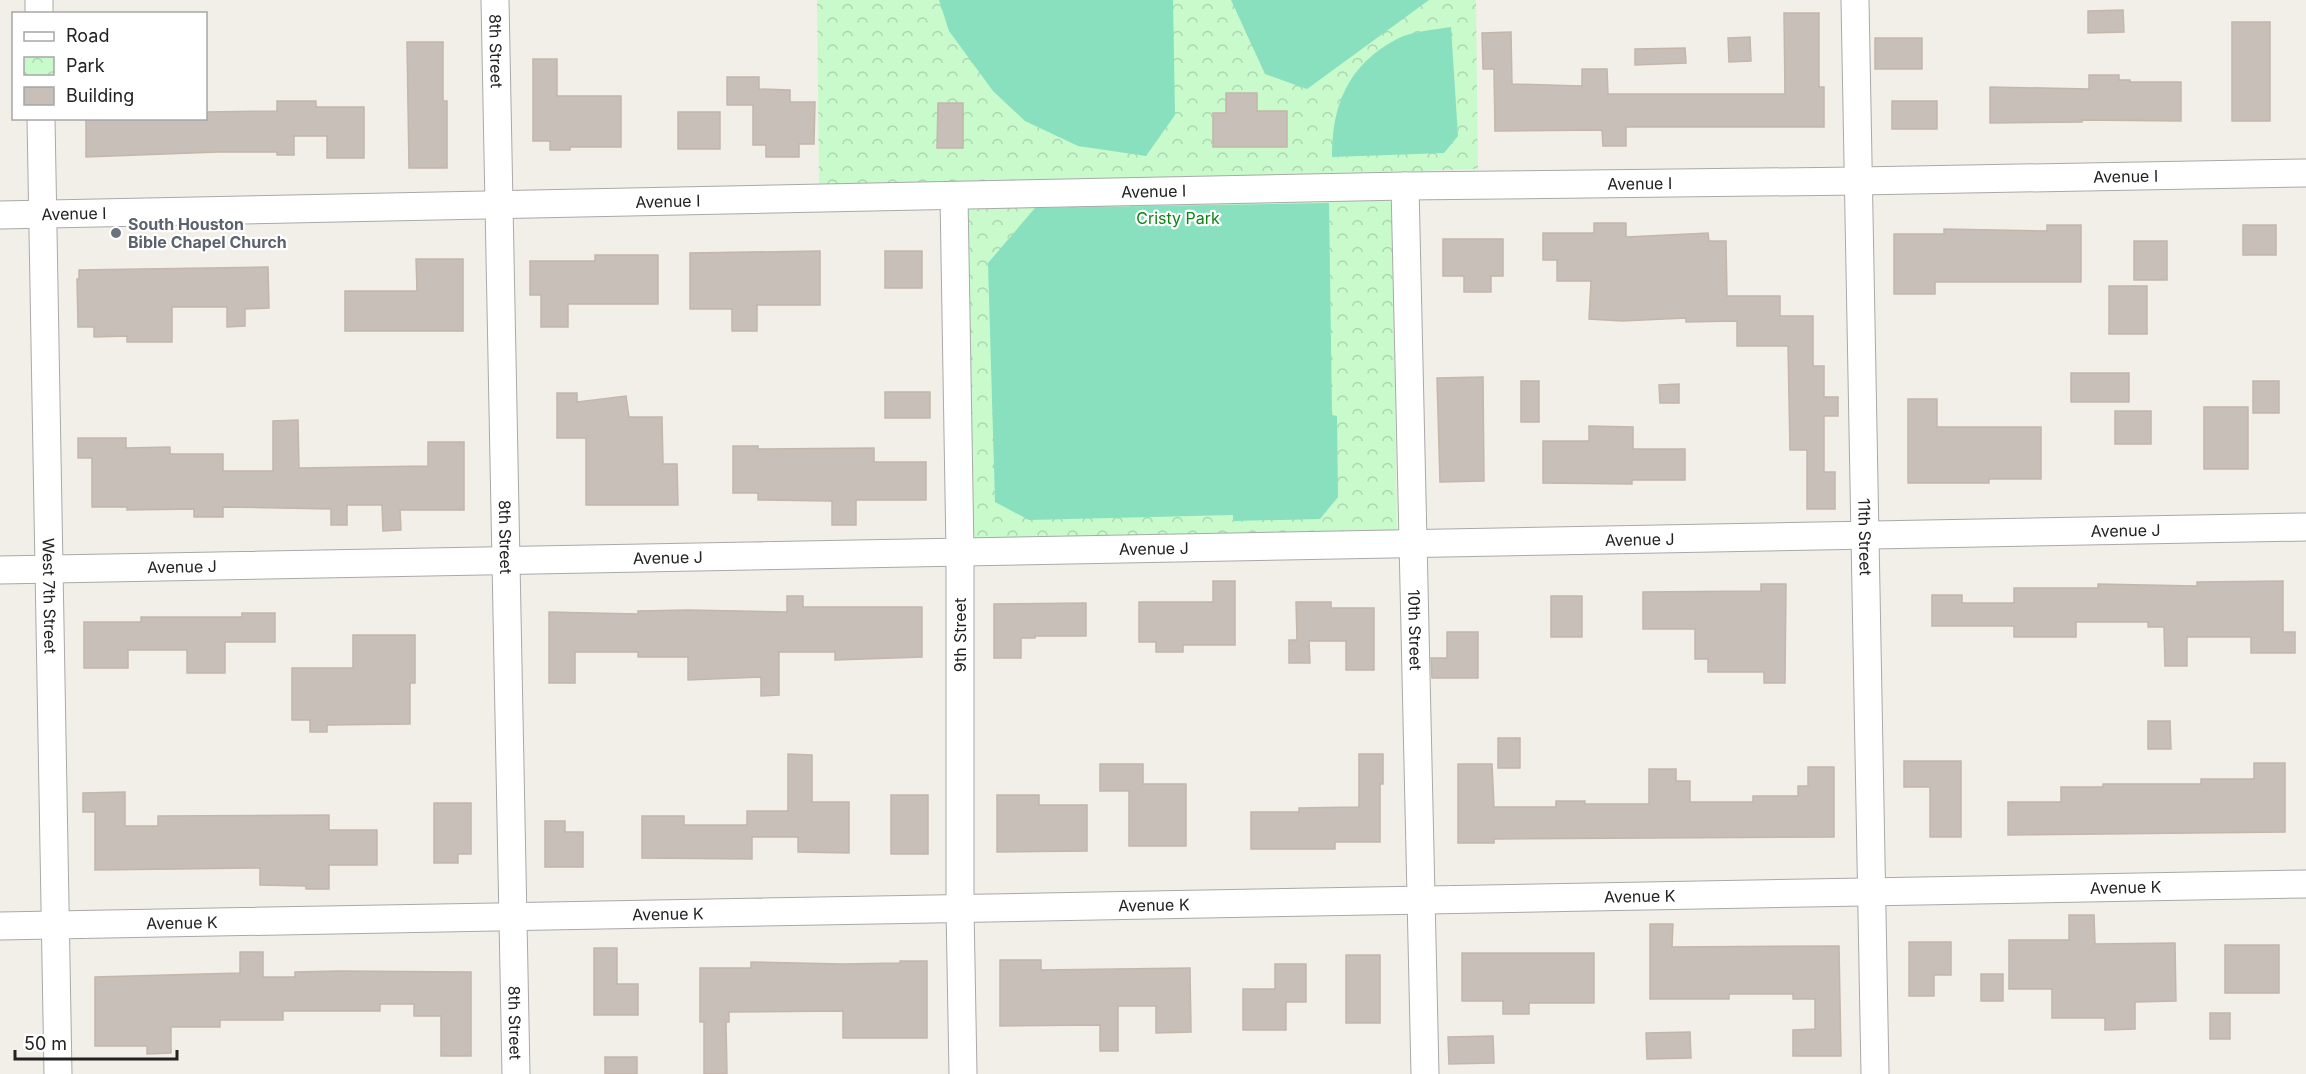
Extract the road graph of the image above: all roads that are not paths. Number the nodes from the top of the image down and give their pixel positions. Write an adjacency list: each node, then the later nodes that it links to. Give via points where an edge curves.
1 (495, 0): 8 (street, 8th Street)
2 (1855, 0): 5 (street, 11th Street)
3 (41, 120): 9 (street, West 7th Street)
4 (2306, 173): 5 (street, Avenue I)
5 (1859, 181): 6 (street, Avenue I); 12 (street, 11th Street)
6 (1405, 186): 7 (street, Avenue I); 13 (street, 10th Street)
7 (954, 196): 8 (street, Avenue I); 14 (street, 9th Street)
8 (499, 206): 9 (street, Avenue I); 15 (street, 8th Street)
9 (42, 215): 10 (street, Avenue I); 16 (street, West 7th Street)
10 (0, 216)
11 (2306, 527): 12 (street, Avenue J)
12 (1865, 535): 13 (street, Avenue J); 19 (street, 11th Street)
13 (1412, 544): 14 (street, Avenue J); 20 (street, 10th Street)
14 (960, 552): 15 (street, Avenue J); 21 (street, 9th Street)
15 (506, 561): 16 (street, Avenue J); 22 (street, 8th Street)
16 (49, 569): 17 (street, Avenue J); 23 (street, West 7th Street)
17 (0, 570)
18 (2306, 884): 19 (street, Avenue K)
19 (1872, 892): 20 (street, Avenue K); 29 (street, 11th Street)
20 (1422, 900): 21 (street, Avenue K); 28 (street, 10th Street)
21 (960, 908): 22 (street, Avenue K); 27 (street, 9th Street)
22 (513, 916): 23 (street, Avenue K); 26 (street, 8th Street)
23 (55, 925): 24 (street, Avenue K); 25 (street, West 7th Street)
24 (0, 926)
25 (58, 1074)
26 (516, 1074)
27 (963, 1074)
28 (1425, 1074)
29 (1875, 1074)

